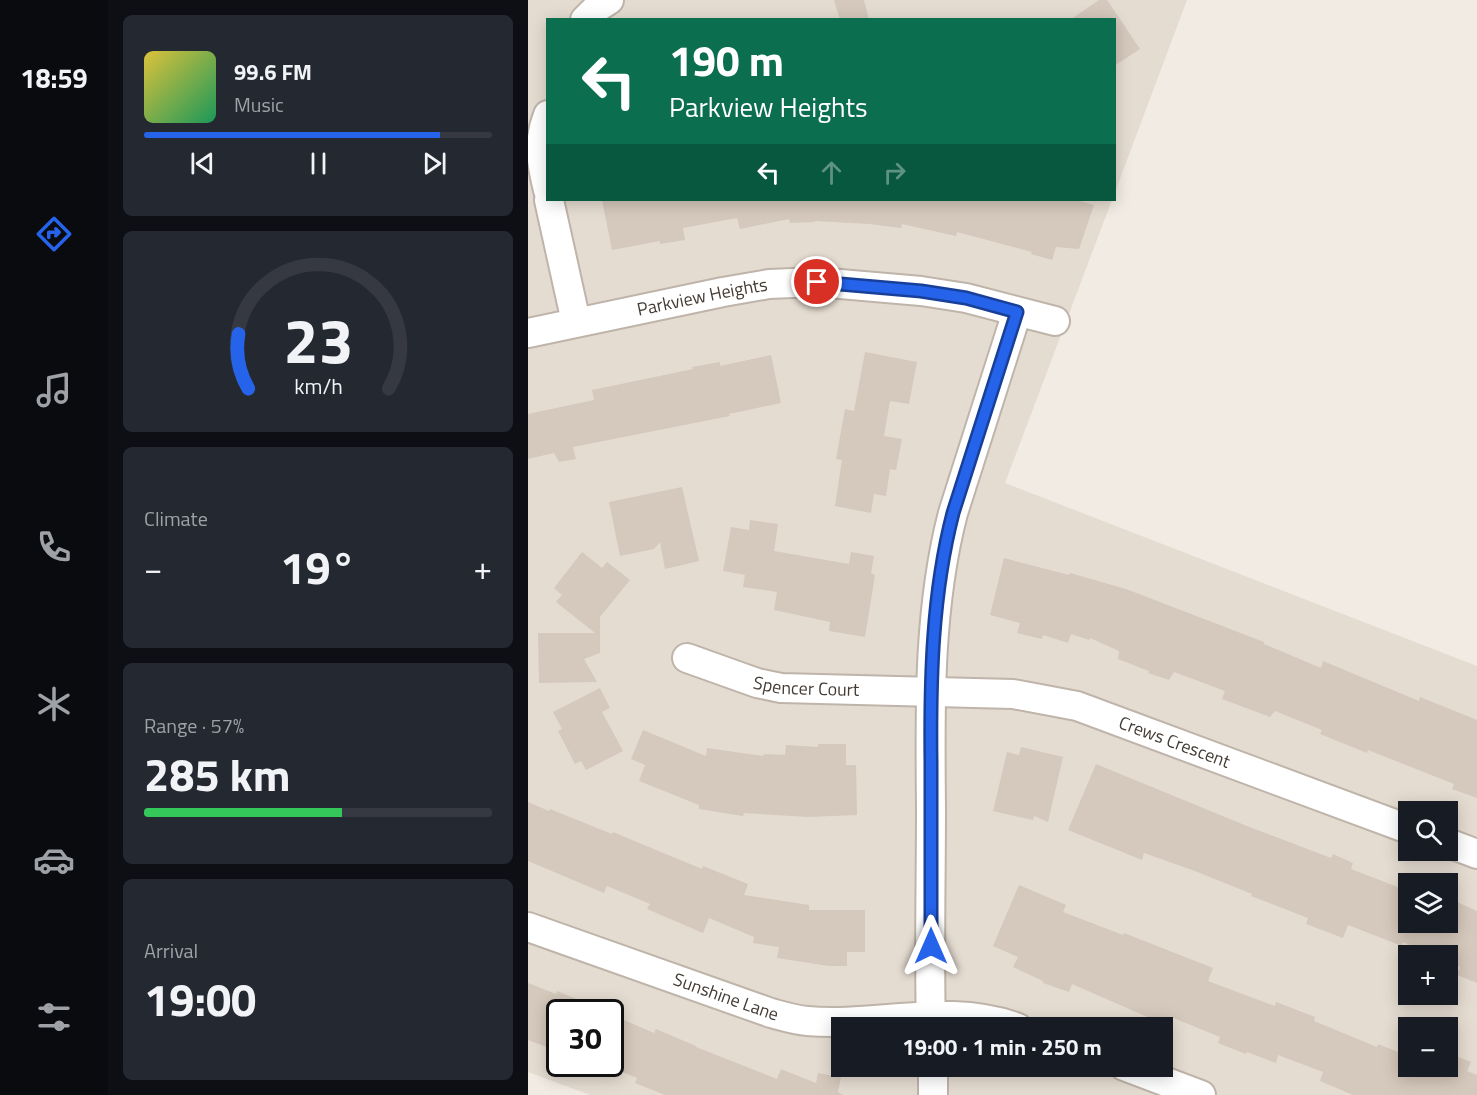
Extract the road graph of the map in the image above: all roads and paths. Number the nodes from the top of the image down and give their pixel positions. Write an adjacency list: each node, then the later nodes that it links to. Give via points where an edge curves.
1 (609, 0): 2 (street)
2 (587, 18)
3 (546, 120): 4 (street, via 540,155)
4 (546, 181)
5 (549, 201): 8 (street)
6 (1017, 312): 7 (street, Parkview Heights); 8 (street, Parkview Heights, via 921,291 817,282 769,284); 11 (street, via 944,546)
7 (1055, 321)
8 (576, 322): 9 (street, Parkview Heights)
9 (528, 333)
10 (687, 658): 11 (street, Spencer Court, via 781,688)
11 (930, 691): 12 (street, Crews Crescent, via 1013,694 1077,706); 16 (street)
12 (1398, 825)
13 (1458, 847): 14 (street)
14 (1477, 855)
15 (528, 927): 17 (street, Sunshine Lane, via 771,1013 806,1021)
16 (931, 1017)
17 (831, 1021)
18 (933, 1077): 20 (street)
19 (1153, 1077): 21 (street)
20 (933, 1095)
21 (1201, 1095)

